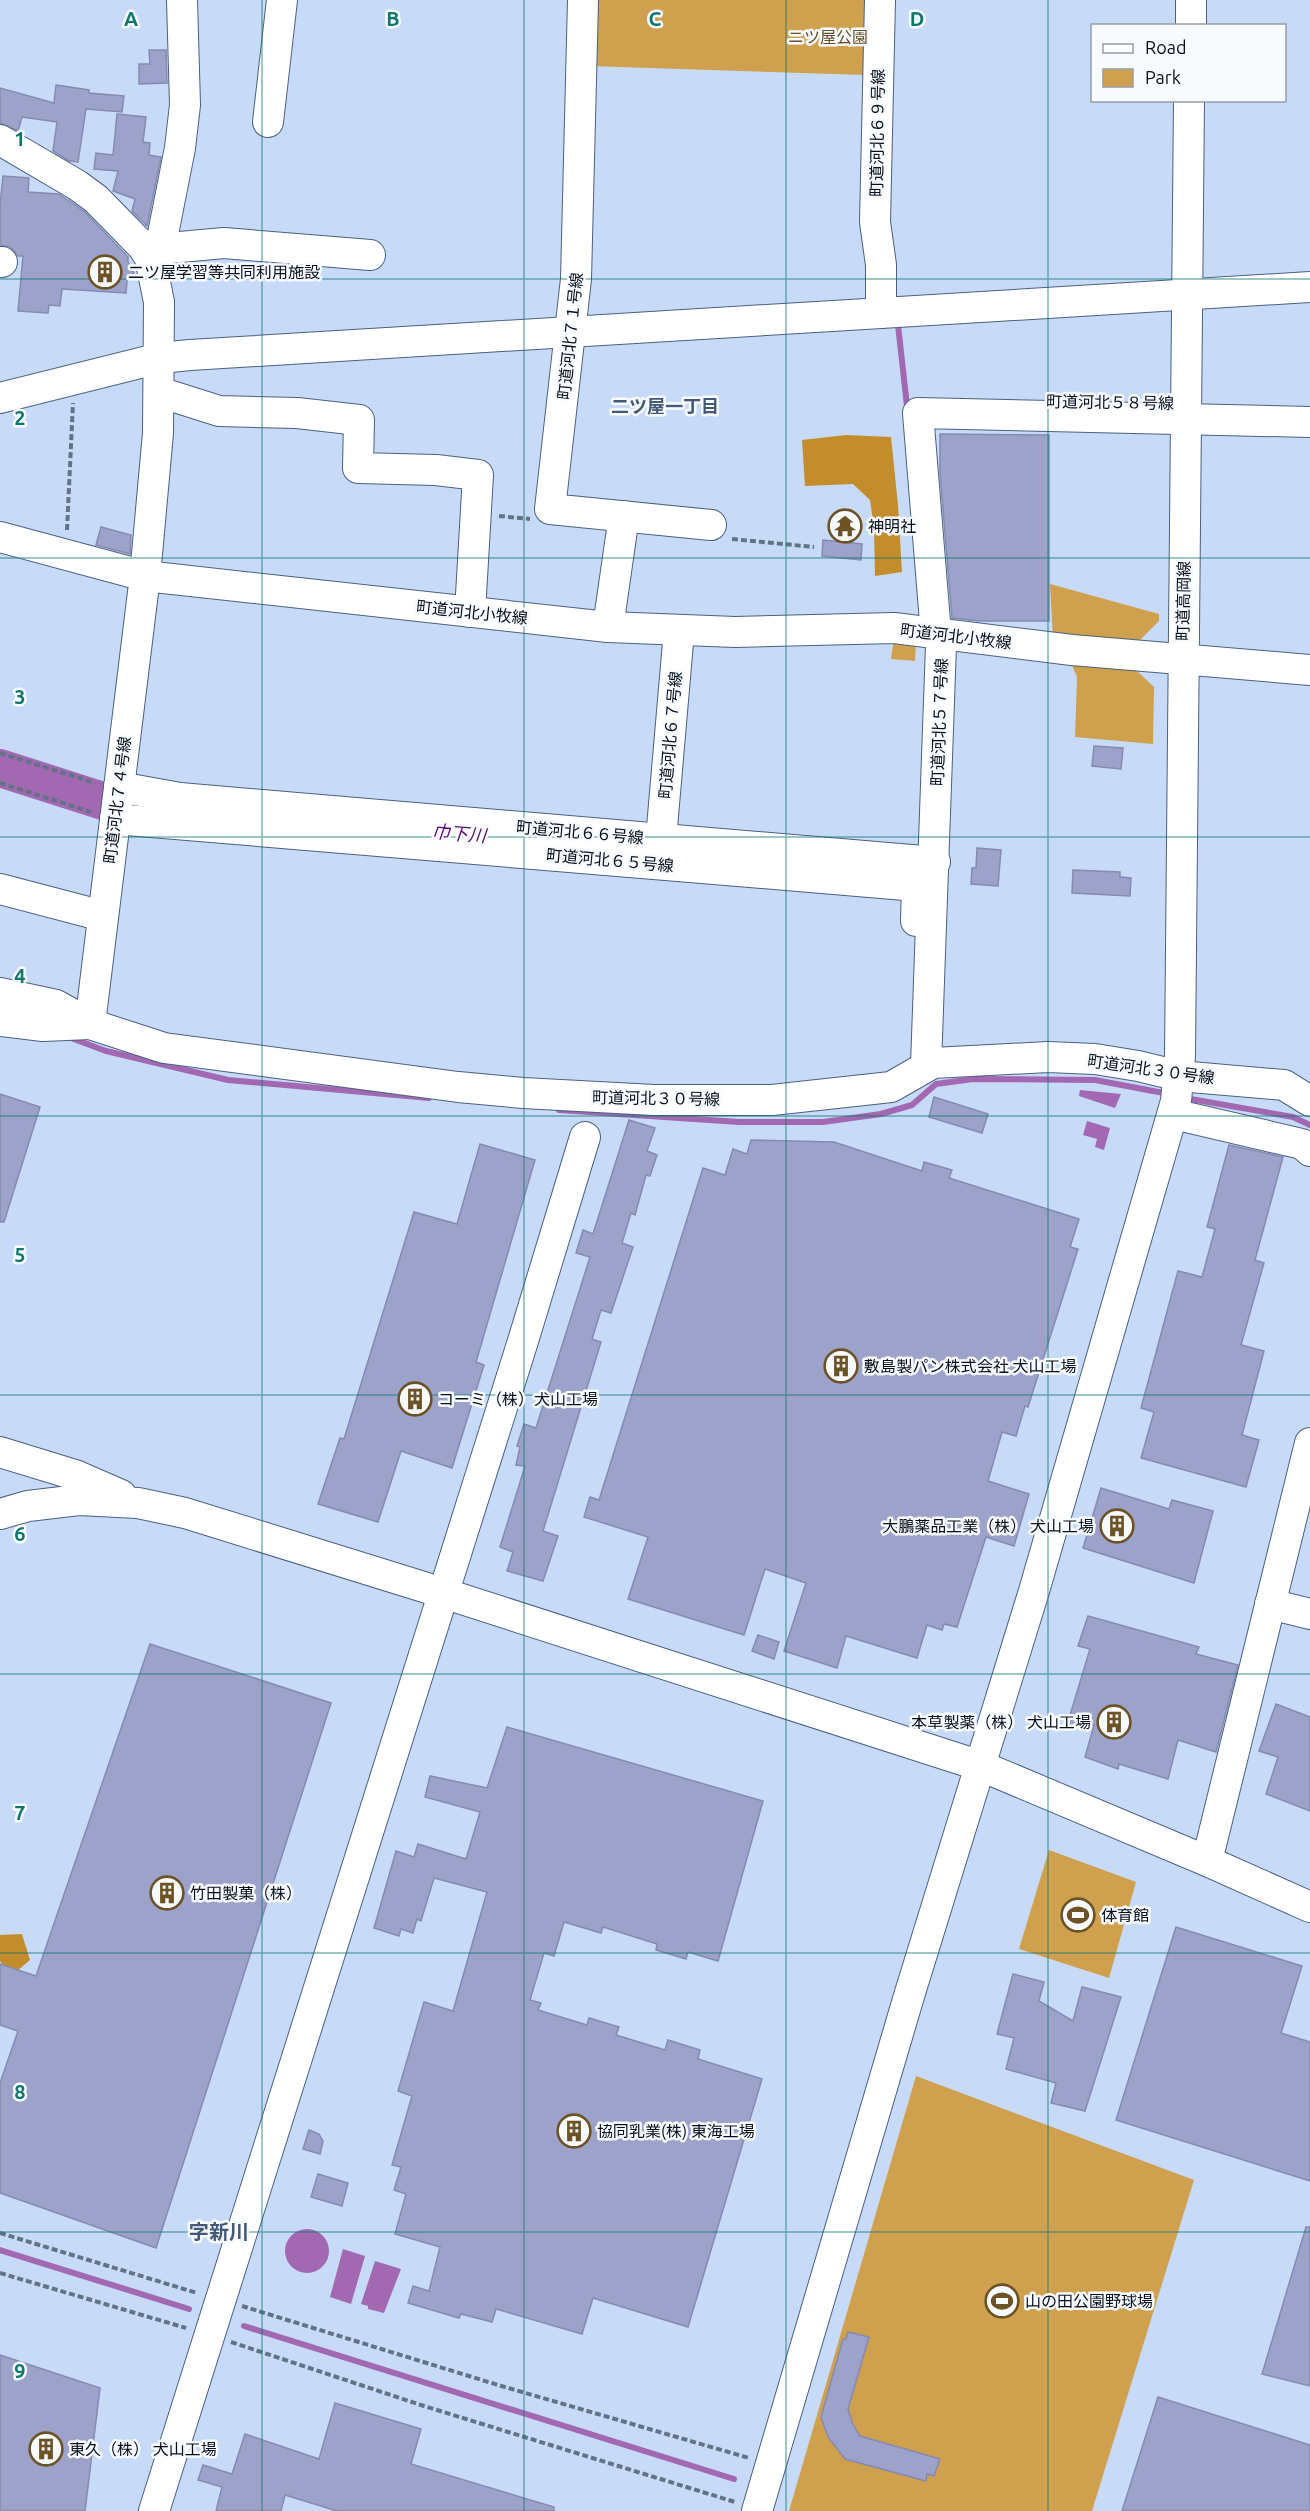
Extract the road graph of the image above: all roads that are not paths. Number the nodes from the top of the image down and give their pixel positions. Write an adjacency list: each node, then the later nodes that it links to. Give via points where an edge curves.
1 (182, 0): 10 (street, via 183,126)
2 (282, 0): 8 (street)
3 (583, 0): 15 (street, 町道河北７１号線)
4 (880, 0): 14 (street, 町道河北６９号線, via 875,222 881,265)
5 (1191, 0): 6 (street)
6 (1191, 24)
7 (1189, 102): 13 (street, 町道高岡線)
8 (268, 122)
9 (0, 140): 10 (street, via 78,185)
10 (154, 253): 11 (street, via 224,243); 16 (street)
11 (370, 255)
12 (1310, 287): 13 (street)
13 (1186, 295): 14 (street); 21 (street, 町道高岡線)
14 (881, 313): 15 (street)
15 (572, 332): 16 (street); 23 (street, 町道河北７１号線, via 550,509)
16 (159, 358): 17 (street); 19 (street)
17 (159, 392): 26 (street, via 157,469); 27 (street, via 219,411 297,413 359,420 358,468 478,475)
18 (909, 397): 21 (street, 町道河北５８号線)
19 (0, 398)
20 (1310, 406): 21 (street, 町道河北５８号線)
21 (1185, 411): 22 (street, 町道河北５７号線); 30 (street, 町道河北５７号線, via 918,413); 31 (street, 町道高岡線)
22 (1310, 422)
23 (624, 516): 24 (street, 町道河北７１号線); 28 (street)
24 (711, 525)
25 (0, 537): 26 (street, 町道河北小牧線)
26 (145, 576): 27 (street, 町道河北小牧線); 33 (street, 町道河北７４号線)
27 (470, 612): 28 (street, 町道河北小牧線)
28 (608, 627): 29 (street, 町道河北小牧線)
29 (679, 631): 30 (street, 町道河北小牧線, via 894,628); 34 (street, 町道河北６７号線)
30 (938, 633): 31 (street, 町道河北小牧線, via 1072,650); 35 (street, 町道河北５７号線, via 941,645)
31 (1183, 658): 32 (street, 町道河北小牧線); 42 (street, 町道高岡線)
32 (1310, 670)
33 (117, 803): 34 (street, 町道河北６６号線, via 180,798); 37 (street, 町道河北７４号線); 41 (street, 町道河北６５号線, via 917,886)
34 (661, 839): 35 (street, 町道河北６６号線)
35 (927, 861): 41 (street, 町道河北５７号線, via 931,887)
36 (0, 890): 37 (street)
37 (103, 916): 40 (street, 町道河北７４号線)
38 (0, 993): 40 (street, 町道河北３０号線, via 56,1005)
39 (0, 1021): 40 (street, via 43,1026)
40 (90, 1024): 41 (street, 町道河北３０号線, via 164,1048 524,1093 654,1100 772,1100 891,1087)
41 (918, 1070): 42 (street, 町道河北３０号線, via 1060,1058 1095,1059 1138,1066)
42 (1176, 1097): 43 (street, 町道河北３０号線, via 1284,1085); 45 (street, via 1302,1144); 53 (street, 町道高岡線)
43 (1310, 1101)
44 (585, 1137): 50 (street)
45 (1310, 1151)
46 (1310, 1443): 51 (street)
47 (0, 1452): 48 (street, via 75,1475)
48 (138, 1503): 49 (street, via 79,1500); 50 (street)
49 (0, 1514)
50 (443, 1593): 53 (street); 57 (street)
51 (1270, 1604): 52 (street); 54 (street)
52 (1310, 1614)
53 (981, 1766): 54 (street); 56 (street, 町道高岡線)
54 (1207, 1861): 55 (street)
55 (1310, 1907)
56 (758, 2510)
57 (154, 2511)

